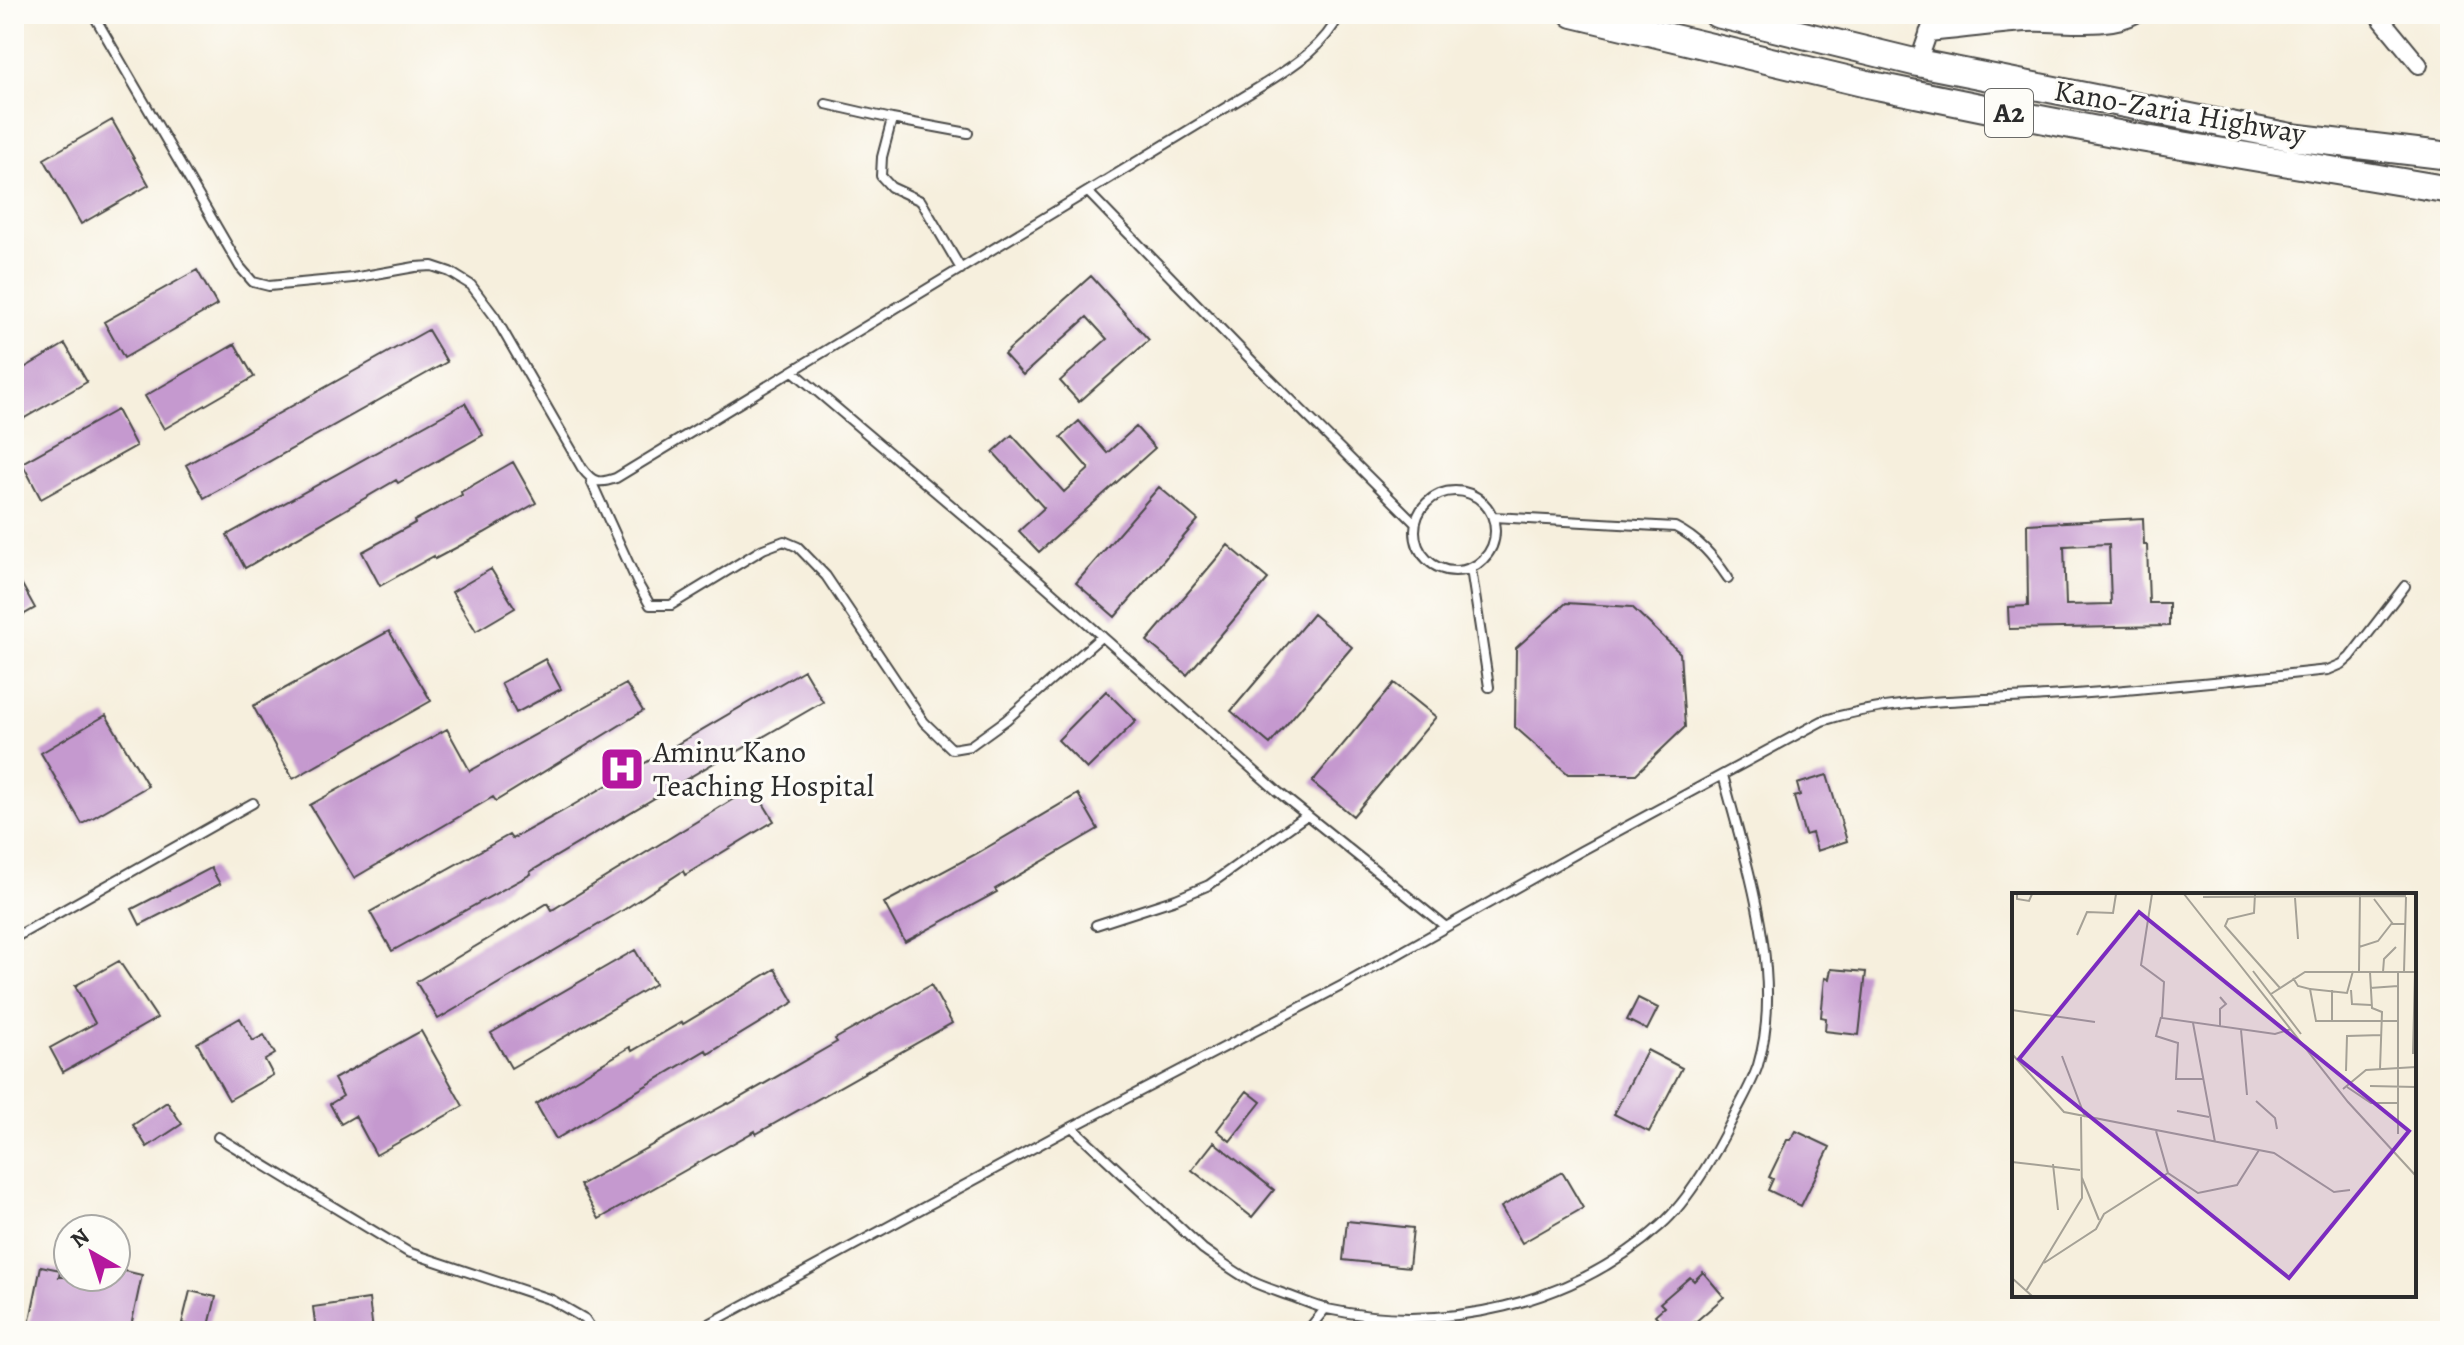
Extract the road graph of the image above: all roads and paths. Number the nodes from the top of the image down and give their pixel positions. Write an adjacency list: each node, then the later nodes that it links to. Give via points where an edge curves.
1 (93, 14): 19 (lane, via 253,282 269,286 432,266 450,272 471,285 495,317)
2 (1340, 14): 16 (lane, via 1315,49 1295,64)
3 (1573, 14): 15 (highway, Kano-Zaria Highway / A2, via 2004,112)
4 (1717, 14): 9 (highway, Kano-Zaria Highway / A2)
5 (1935, 14): 8 (street)
6 (2136, 14): 8 (street, via 2093,24 2028,23)
7 (2377, 14): 10 (street)
8 (1928, 33): 9 (street)
9 (1918, 63): 14 (highway, Kano-Zaria Highway / A2, via 2291,137)
10 (2419, 65)
11 (826, 104): 12 (lane)
12 (892, 119): 13 (lane); 17 (lane, via 881,176 891,187 921,201)
13 (968, 133)
14 (2450, 156)
15 (2450, 190)
16 (1088, 192): 17 (lane); 21 (lane)
17 (961, 269): 18 (lane)
18 (793, 371): 19 (lane, via 616,478); 25 (lane)
19 (591, 481): 25 (lane, via 650,605 671,605 763,549 784,541 798,547 826,576 924,722 952,749 970,746 1006,720)
20 (1494, 517): 21 (lane, via 1482,500 1463,490 1442,492 1424,504); 22 (lane, via 1495,538 1486,557); 23 (lane, via 1675,527 1692,535)
21 (1415, 523): 22 (lane, via 1416,544 1428,562 1447,571)
22 (1471, 569): 26 (lane)
23 (1728, 578)
24 (2405, 586): 27 (lane, via 2350,657 2328,670 1846,713)
25 (1102, 636): 29 (lane)
26 (1489, 687)
27 (1723, 775): 31 (lane); 35 (lane, via 1761,926 1768,1010 1758,1066 1695,1185 1663,1224 1610,1263 1580,1281 1508,1307 1400,1316)
28 (253, 803): 32 (lane)
29 (1307, 815): 30 (lane, via 1209,885); 31 (lane)
30 (1096, 925)
31 (1446, 927): 33 (lane)
32 (14, 938)
33 (1072, 1127): 35 (lane, via 1203,1249 1255,1283); 37 (lane)
34 (218, 1137): 36 (lane, via 408,1252 552,1300 585,1319)
35 (1326, 1308): 38 (lane)
36 (593, 1331)
37 (696, 1331)
38 (1307, 1331)

